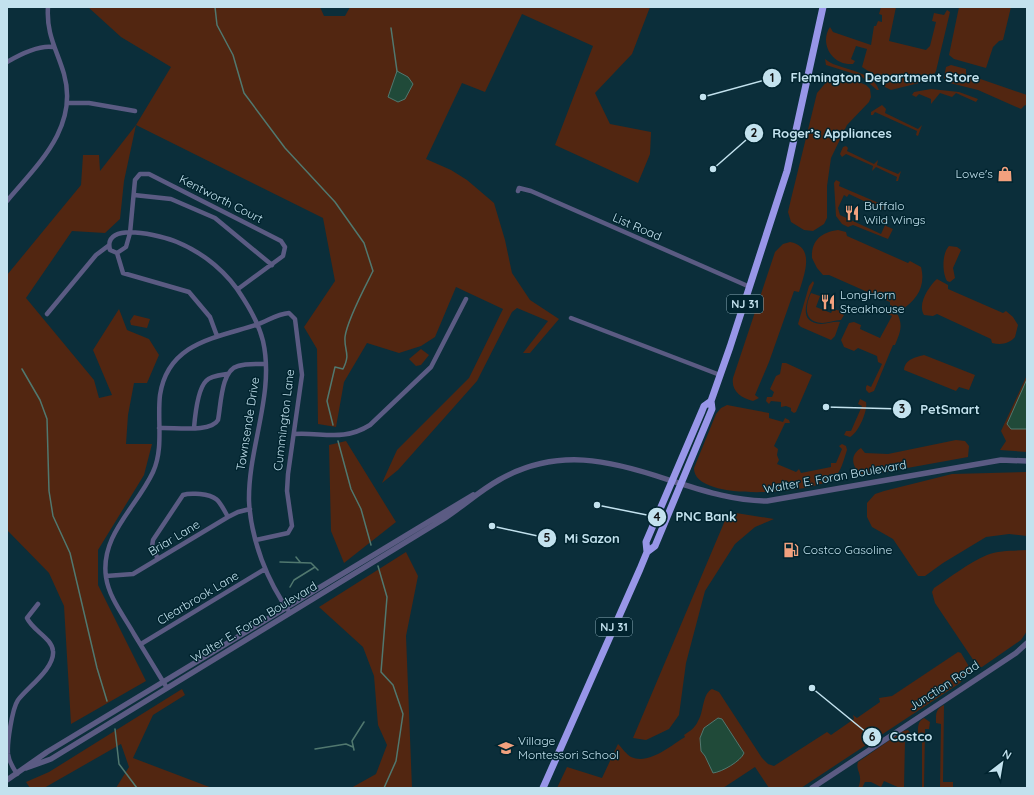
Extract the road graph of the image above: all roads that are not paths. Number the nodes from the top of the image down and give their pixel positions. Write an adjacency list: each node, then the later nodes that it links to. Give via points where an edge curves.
1 (48, 7): 3 (street, via 48,28)
2 (823, 7): 14 (highway, NJ 31, via 788,171)
3 (53, 47): 4 (street, via 37,49); 5 (street, via 64,75)
4 (7, 62)
5 (67, 103): 6 (street, via 97,104); 9 (street, via 63,124 54,144)
6 (135, 112)
7 (518, 191): 14 (street, List Road, via 519,188 524,188)
8 (134, 195): 10 (street, Kentworth Court); 13 (street, via 171,199 215,218); 13 (street, Kentworth Court, via 137,176 149,174 276,238 285,247 285,251)
9 (7, 201)
10 (130, 233): 11 (street, Townsende Drive, via 120,233 111,237); 12 (street, via 126,247); 15 (street, Townsende Drive, via 151,234 196,251 222,271)
11 (108, 246): 12 (street); 17 (street, via 96,255)
12 (117, 253): 20 (street, via 123,273 189,292 210,317)
13 (272, 265): 15 (street, Kentworth Court)
14 (750, 287): 23 (highway, NJ 31)
15 (238, 289): 19 (street, Townsende Drive)
16 (466, 299): 27 (street, via 431,367 369,426 338,436)
17 (46, 314)
18 (571, 318): 23 (street)
19 (258, 324): 20 (street, Cummington Lane); 21 (street, Townsende Drive); 27 (street, Cummington Lane, via 281,313 289,313 295,319 302,375)
20 (217, 336): 25 (street, Cummington Lane, via 190,348 171,366 161,389)
21 (266, 364): 22 (street, via 237,366 230,369); 31 (street, Townsende Drive, via 264,394 251,463)
22 (227, 374): 26 (street, via 206,380 201,388); 26 (street, via 216,424 207,428)
23 (720, 375): 24 (highway, NJ 31)
24 (711, 401): 29 (highway, NJ 31, via 704,406); 30 (highway, NJ 31, via 712,410)
25 (159, 428): 26 (street); 37 (street, Cummington Lane, via 155,468 112,537 105,560)
26 (194, 428)
27 (294, 434): 33 (street, Cummington Lane, via 287,485 292,526 288,533)
28 (1027, 461): 30 (street, Walter E. Foran Boulevard, via 1001,460 766,501 736,499)
29 (672, 481): 30 (street, Walter E. Foran Boulevard); 34 (highway, NJ 31, via 646,542); 39 (street, Walter E. Foran Boulevard, via 621,464 596,460 551,461 525,468 423,524)
30 (682, 484): 34 (highway, NJ 31, via 655,546)
31 (250, 509): 32 (street, Briar Lane); 33 (street, Townsende Drive)
32 (228, 517): 35 (street, Briar Lane); 35 (street, via 214,497 190,493 183,495 153,540 152,547)
33 (256, 540): 36 (street, Townsende Drive)
34 (647, 552): 47 (highway, NJ 31)
35 (158, 559): 37 (street, Briar Lane, via 133,574)
36 (266, 569): 39 (street, Townsende Drive); 41 (street, Clearbrook Lane)
37 (106, 576): 41 (street, Cummington Lane, via 111,596)
38 (38, 604): 45 (street, via 27,618 31,626 49,641 54,650 53,659 15,707 8,750 9,761)
39 (288, 611): 42 (street, Walter E. Foran Boulevard); 43 (street, Walter E. Foran Boulevard)
40 (1027, 643): 48 (street, Junction Road, via 1016,653)
41 (141, 644): 42 (street, Cummington Lane)
42 (163, 682): 43 (street, Cummington Lane); 44 (street, Walter E. Foran Boulevard, via 47,752)
43 (167, 688): 44 (street, Walter E. Foran Boulevard, via 51,759)
44 (26, 768): 45 (street, Walter E. Foran Boulevard)
45 (17, 774): 46 (street, Walter E. Foran Boulevard)
46 (7, 780)
47 (544, 788)
48 (812, 788)

